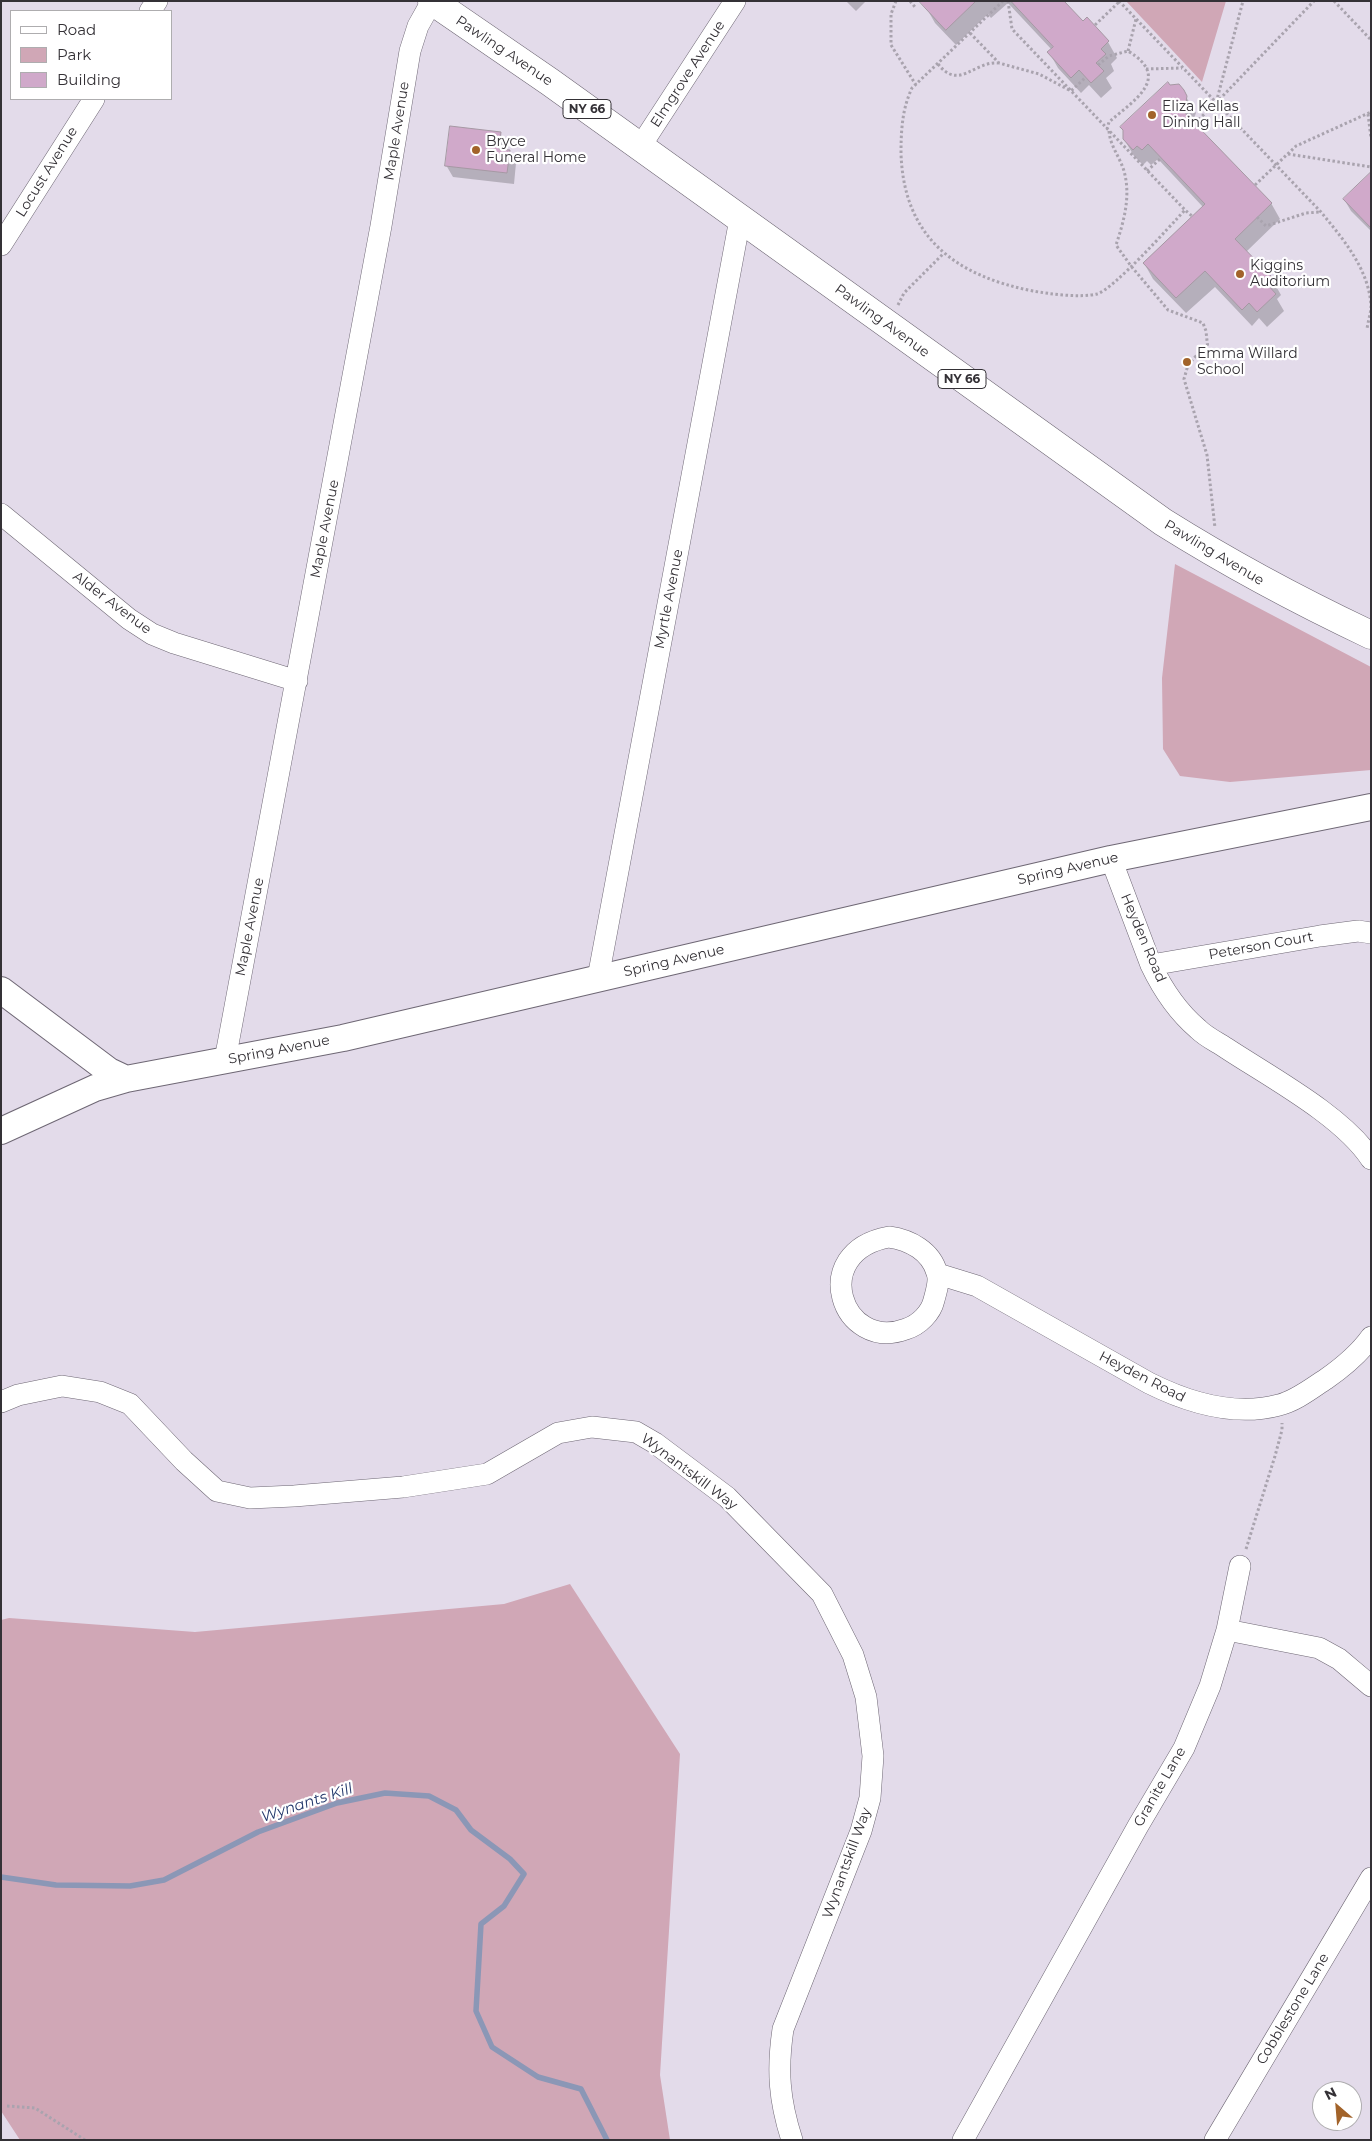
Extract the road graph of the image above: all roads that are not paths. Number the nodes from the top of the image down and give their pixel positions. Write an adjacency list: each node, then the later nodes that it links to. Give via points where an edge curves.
1 (432, 1): 4 (main road, Pawling Avenue / NY 66); 9 (street, Maple Avenue, via 418,26 410,50 382,226)
2 (735, 1): 4 (street, Elmgrove Avenue)
3 (93, 100): 6 (street, Locust Avenue)
4 (640, 147): 5 (main road, Pawling Avenue / NY 66)
5 (740, 219): 8 (main road, Pawling Avenue / NY 66, via 1162,522 1293,598); 14 (street, Myrtle Avenue)
6 (1, 246)
7 (1, 514): 9 (street, Alder Avenue, via 129,619 152,634)
8 (1371, 636)
9 (297, 681): 16 (street, Maple Avenue)
10 (1371, 806): 11 (street, Spring Avenue)
11 (1111, 859): 13 (street, Heyden Road); 14 (street, Spring Avenue)
12 (1371, 933): 13 (street, Peterson Court, via 1358,931 1320,936)
13 (1151, 965): 19 (street, Heyden Road, via 1159,982 1198,1030 1323,1112 1349,1132)
14 (598, 978): 16 (street, Spring Avenue, via 342,1038)
15 (1, 990): 17 (street, via 104,1067)
16 (225, 1060): 17 (street, Spring Avenue)
17 (126, 1079): 18 (street, Spring Avenue, via 95,1088)
18 (1, 1132)
19 (1371, 1159)
20 (938, 1274): 20 (street, via 919,1247 904,1239 888,1237 873,1240 859,1248 848,1260 842,1275 841,1291 845,1306 866,1328 881,1333 897,1332 924,1318 933,1305); 21 (street, Heyden Road, via 977,1286 1149,1383 1202,1405 1242,1410 1280,1405 1308,1391 1344,1366)
21 (1371, 1337)
22 (1, 1402): 27 (street, Wynantskill Way, via 62,1386 100,1392 130,1404 217,1491 250,1498 403,1487 487,1474 558,1434 592,1427 636,1432 727,1498 822,1594 853,1654 866,1697 873,1756 870,1798 861,1831 783,2029 779,2087)
23 (1240, 1566): 24 (street, Granite Lane)
24 (1227, 1630): 25 (street, via 1319,1648 1339,1659); 28 (street, Granite Lane, via 1210,1686 1184,1748)
25 (1371, 1686)
26 (1371, 1878): 29 (street, Cobblestone Lane)
27 (792, 2140)
28 (963, 2140)
29 (1215, 2140)

